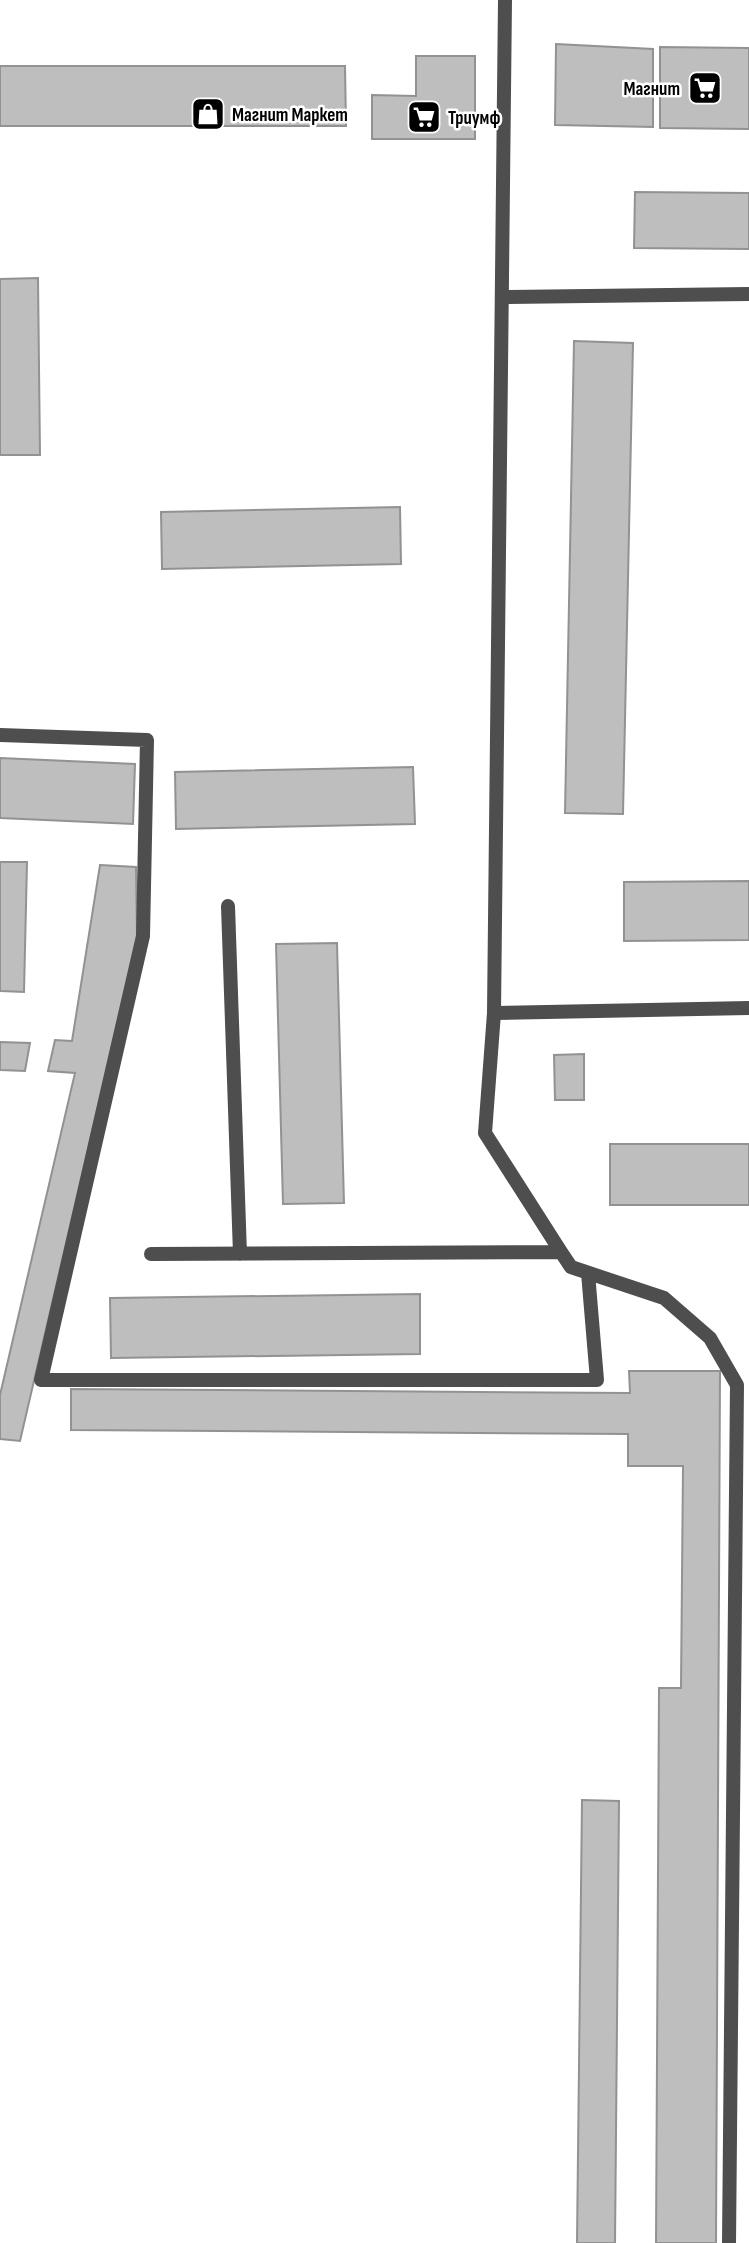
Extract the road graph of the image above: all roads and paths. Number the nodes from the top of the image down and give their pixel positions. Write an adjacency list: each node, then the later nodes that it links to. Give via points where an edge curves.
1 (505, 0): 3 (street)
2 (749, 294): 3 (street)
3 (502, 297): 7 (street)
4 (0, 736): 11 (street, via 147,740 142,936 41,1380 597,1380)
5 (228, 906): 10 (street)
6 (749, 1008): 7 (street)
7 (494, 1013): 8 (street, via 485,1133)
8 (561, 1252): 10 (street); 11 (street, via 571,1267)
9 (151, 1254): 10 (street)
10 (240, 1254)
11 (588, 1273): 12 (street, via 664,1298 710,1338 737,1385)
12 (729, 2243)

